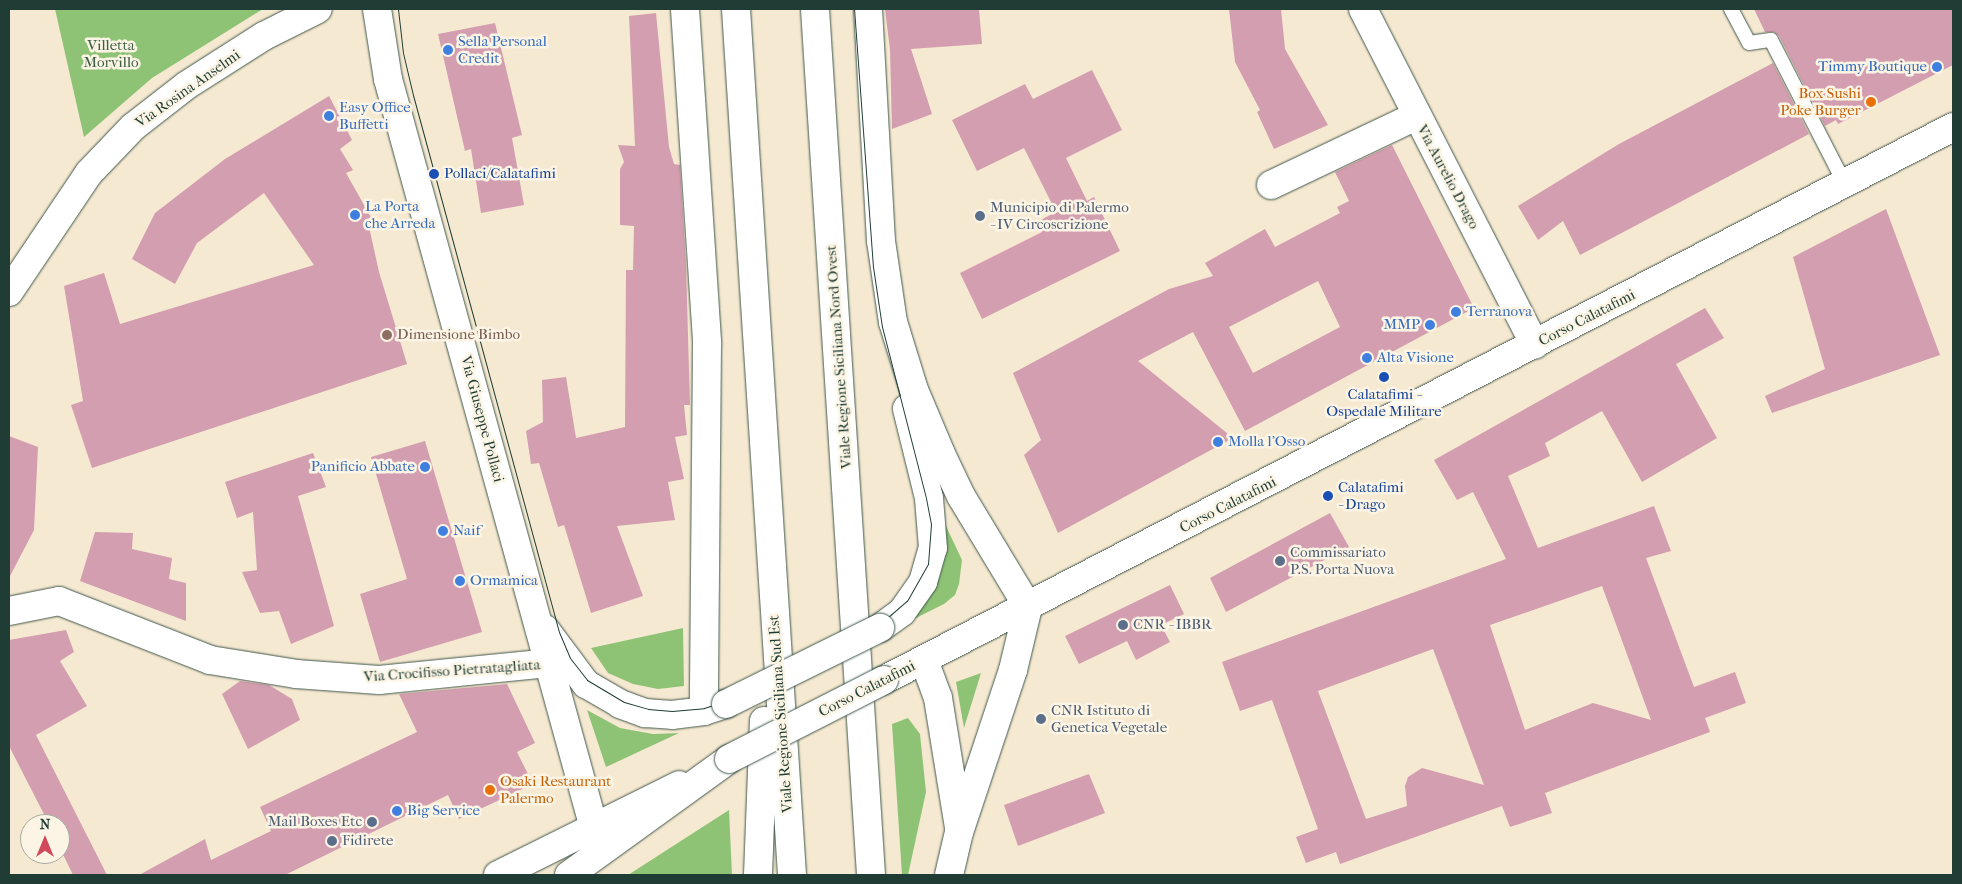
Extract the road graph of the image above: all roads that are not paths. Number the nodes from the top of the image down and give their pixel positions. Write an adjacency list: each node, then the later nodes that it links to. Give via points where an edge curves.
1 (318, 9): 13 (street, Via Rosina Anselmi, via 264,36 187,85 134,127 89,173)
2 (378, 9): 19 (street, Via Giuseppe Pollaci, via 388,79)
3 (685, 9): 22 (street, via 707,344)
4 (736, 9): 16 (street)
5 (815, 9): 30 (street, Viale Regione Siciliana Nord Ovest)
6 (868, 9): 14 (street, via 881,241)
7 (1363, 9): 9 (street, Via Aurelio Drago)
8 (1731, 9): 11 (lane, via 1749,42 1771,40)
9 (1416, 116): 12 (street); 15 (street, Via Aurelio Drago)
10 (1953, 127): 11 (street, Corso Calatafimi)
11 (1845, 184): 15 (street, Corso Calatafimi)
12 (1271, 185)
13 (9, 292)
14 (893, 322): 17 (street, via 914,390 941,454 961,496); 22 (street, bridge, via 908,411 929,498 933,548 923,582 902,612 880,628)
15 (1536, 345): 17 (street, Corso Calatafimi)
16 (770, 552): 28 (street); 29 (street, Viale Regione Siciliana Sud Est)
17 (1028, 608): 20 (street, Corso Calatafimi); 25 (street, via 1013,670)
18 (9, 611): 21 (street, Via Crocifisso Pietratagliata, via 60,601 210,660 296,674 379,680)
19 (538, 620): 21 (street, Via Giuseppe Pollaci); 22 (street, via 586,684 602,695 645,713 672,715)
20 (924, 660): 23 (street, Corso Calatafimi, bridge); 25 (street, via 938,698)
21 (548, 664): 24 (street, Via Giuseppe Pollaci)
22 (715, 707)
23 (730, 759): 24 (street, Corso Calatafimi); 27 (street)
24 (594, 828): 26 (street, Corso Calatafimi)
25 (959, 832): 31 (street)
26 (498, 875)
27 (569, 875)
28 (758, 875)
29 (792, 875)
30 (871, 875)
31 (949, 875)

